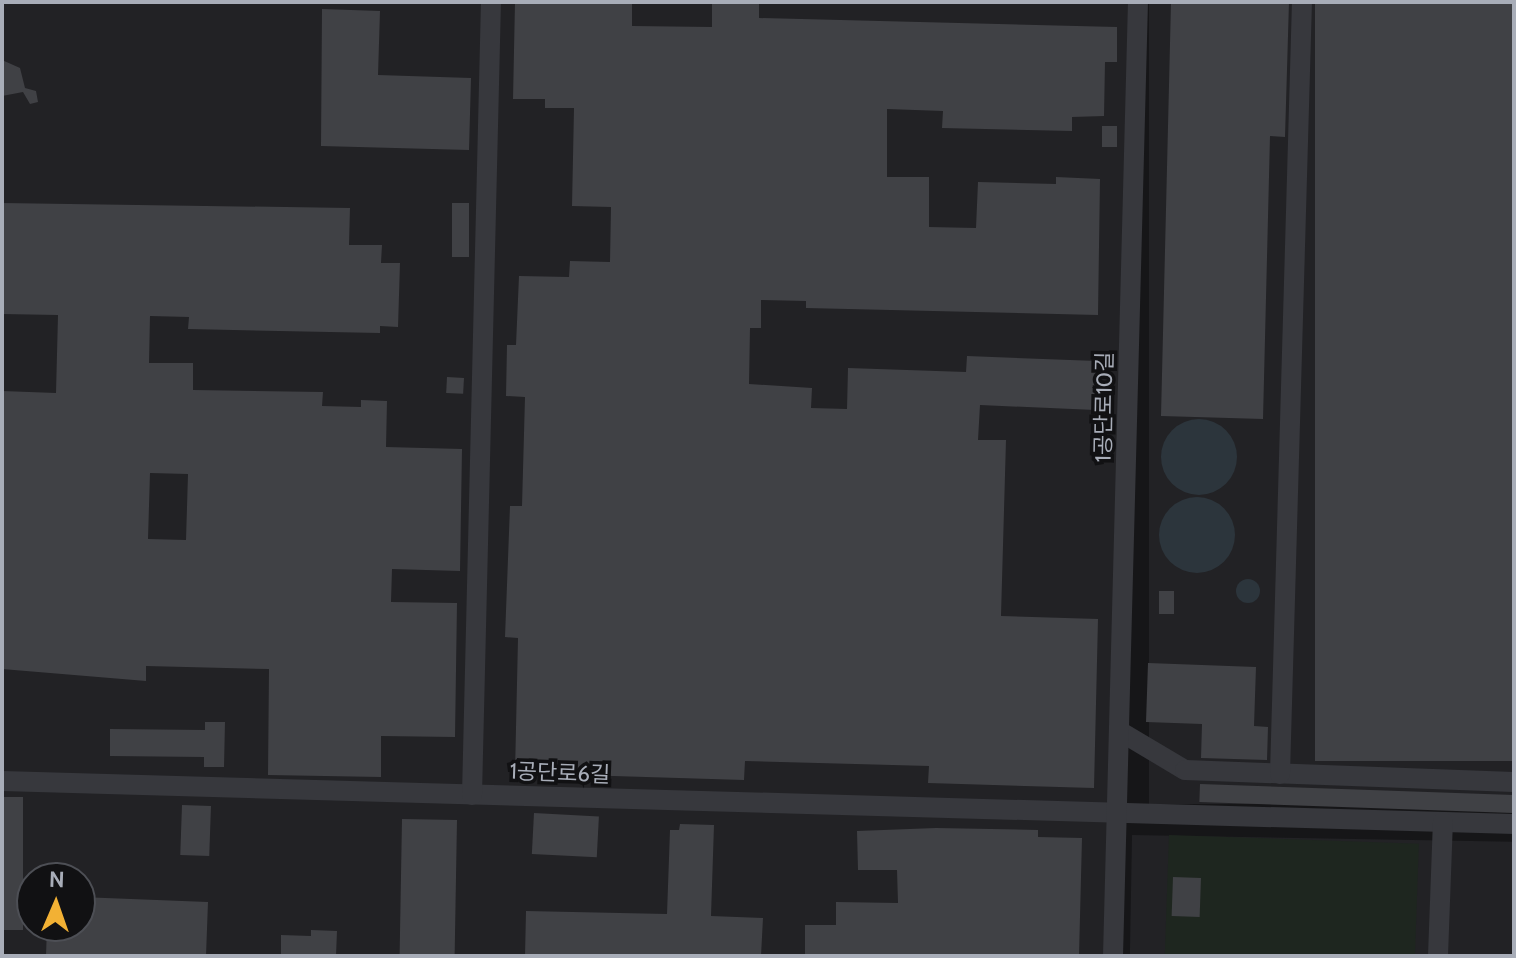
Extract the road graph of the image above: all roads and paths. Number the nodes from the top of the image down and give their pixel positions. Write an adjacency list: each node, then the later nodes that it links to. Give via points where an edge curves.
1 (491, 2): 8 (street)
2 (1138, 2): 4 (street, 1공단로10길)
3 (1302, 2): 5 (street)
4 (1121, 732): 5 (street, via 1185,770); 9 (street, 1공단로10길)
5 (1280, 774): 7 (street)
6 (2, 781): 8 (street, 1공단로6길)
7 (1514, 782)
8 (472, 795): 9 (street, 1공단로6길)
9 (1117, 813): 10 (street); 12 (street, 1공단로10길)
10 (1443, 822): 11 (street); 13 (street)
11 (1514, 824)
12 (1113, 956)
13 (1438, 956)

